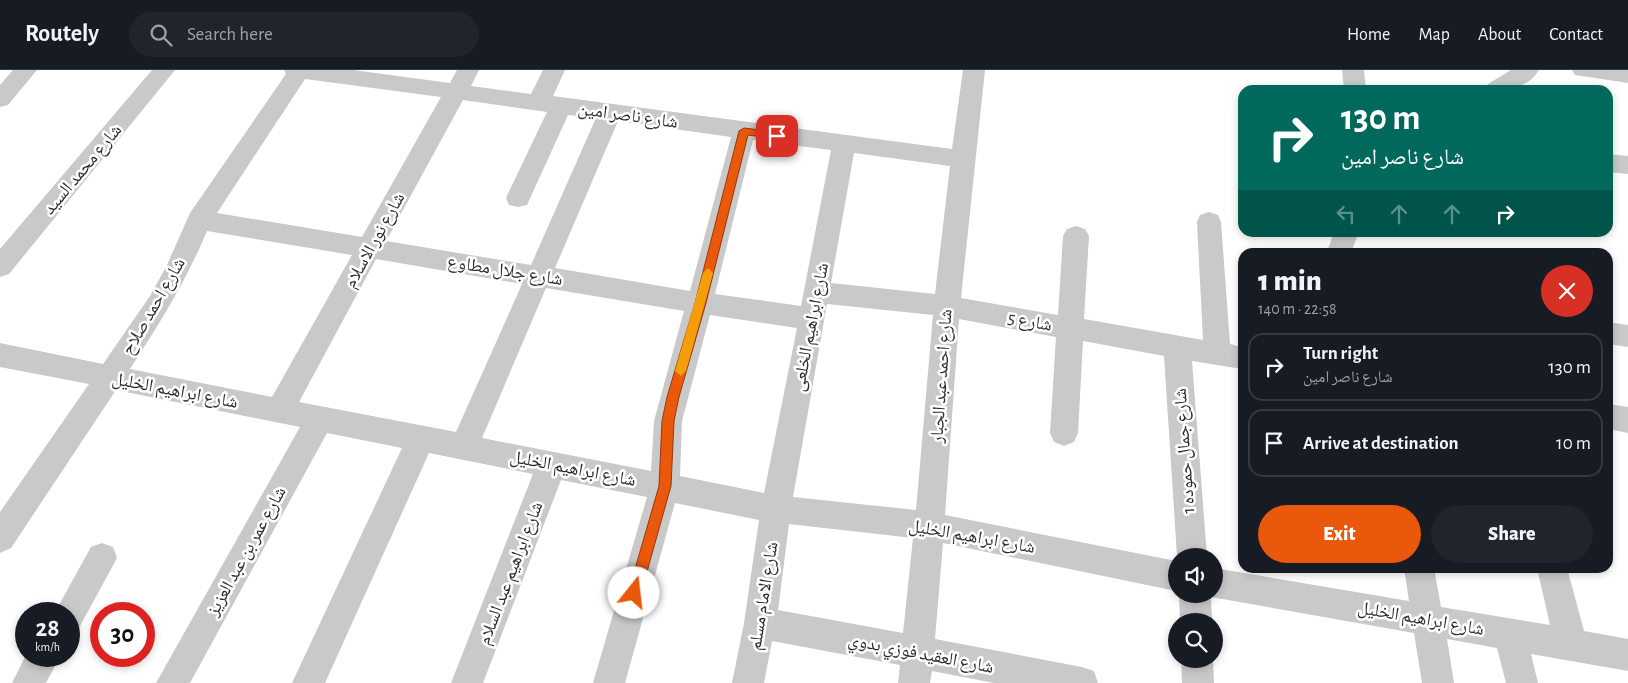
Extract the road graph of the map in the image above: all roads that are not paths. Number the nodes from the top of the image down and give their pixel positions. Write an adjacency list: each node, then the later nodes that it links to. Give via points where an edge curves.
1 (26, 70): 16 (street)
2 (164, 70): 29 (street, شارع محمد السيد)
3 (295, 70): 4 (street, شارع ناصر امين)
4 (300, 70): 12 (street, شارع ناصر امين); 25 (street, شارع احمد صلاح)
5 (468, 70): 15 (street, شارع نور الاسلام)
6 (554, 70): 17 (street)
7 (974, 70): 21 (street, شارع احمد عبد الجبار)
8 (1352, 70): 13 (street)
9 (1528, 70): 14 (street)
10 (1583, 70): 11 (street)
11 (1628, 75)
12 (380, 76): 15 (street, شارع ناصر امين)
13 (1354, 85)
14 (1504, 85)
15 (456, 92): 17 (street, شارع ناصر امين); 28 (street, شارع نور الاسلام)
16 (0, 99)
17 (549, 105): 18 (street, شارع ناصر امين); 24 (street)
18 (610, 113): 19 (street, شارع ناصر امين); 30 (street)
19 (744, 131): 20 (street, شارع ناصر امين); 32 (street)
20 (844, 145): 21 (street, شارع ناصر امين); 31 (street, شارع ابراهيم الخلعى)
21 (961, 159): 33 (street, شارع احمد عبد الجبار)
22 (1613, 164): 23 (street)
23 (1628, 165)
24 (518, 198)
25 (199, 220): 28 (street, شارع جلال مطاوع); 41 (street, شارع احمد صلاح, via 179,267)
26 (1209, 222): 40 (street)
27 (1076, 236): 35 (street)
28 (370, 248): 30 (street, شارع جلال مطاوع); 42 (street, شارع نور الاسلام)
29 (0, 267)
30 (540, 276): 32 (street, شارع جلال مطاوع); 48 (street)
31 (816, 292): 33 (street, شارع 5); 34 (street, شارع ابراهيم الخلعى)
32 (700, 303): 34 (street, شارع جلال مطاوع); 50 (street, via 668,421)
33 (946, 306): 35 (street, شارع 5); 52 (street, شارع احمد عبد الجبار)
34 (811, 319): 51 (street, شارع ابراهيم الخلعى)
35 (1070, 328): 38 (street, شارع 5); 46 (street)
36 (1613, 333): 37 (street)
37 (1628, 336)
38 (1176, 346): 40 (street, شارع 5); 54 (street, شارع جمال حموده 1)
39 (0, 355): 41 (street, شارع ابراهيم الخليل)
40 (1230, 356)
41 (110, 378): 42 (street, شارع ابراهيم الخليل); 53 (street, شارع احمد صلاح)
42 (279, 411): 44 (street, شارع ابراهيم الخليل)
43 (1613, 418): 45 (street)
44 (320, 419): 47 (street, شارع ابراهيم الخليل); 71 (street, شارع عمر بن عبد العزيز)
45 (1628, 420)
46 (1064, 433)
47 (421, 439): 48 (street, شارع ابراهيم الخليل); 72 (street)
48 (464, 447): 49 (street, شارع ابراهيم الخليل)
49 (552, 464): 50 (street, شارع ابراهيم الخليل); 73 (street, شارع ابراهيم عبد السلام)
50 (665, 486): 51 (street, شارع ابراهيم الخليل); 74 (street)
51 (776, 509): 52 (street, شارع ابراهيم الخليل); 62 (street, شارع الامام مسلم)
52 (930, 526): 58 (street, شارع ابراهيم الخليل); 65 (street, شارع احمد عبد الجبار)
53 (0, 538)
54 (1191, 548)
55 (102, 558): 60 (street)
56 (1420, 573): 61 (street)
57 (1553, 573): 64 (street)
58 (1168, 574)
59 (1223, 584): 61 (street, شارع ابراهيم الخليل)
60 (77, 602)
61 (1427, 618): 63 (street, شارع ابراهيم الخليل); 78 (street)
62 (760, 623): 65 (street, شارع العقيد فوزي بدوي); 75 (street, شارع الامام مسلم)
63 (1510, 634): 64 (street, شارع ابراهيم الخليل); 79 (street)
64 (1571, 645): 66 (street, شارع ابراهيم الخليل)
65 (918, 652): 69 (street, شارع العقيد فوزي بدوي); 76 (street, شارع احمد عبد الجبار)
66 (1628, 655)
67 (37, 667): 70 (street)
68 (1197, 668): 77 (street)
69 (1066, 682)
70 (28, 683)
71 (172, 683)
72 (308, 683)
73 (467, 683)
74 (609, 683)
75 (748, 683)
76 (914, 683)
77 (1198, 683)
78 (1438, 683)
79 (1522, 683)

